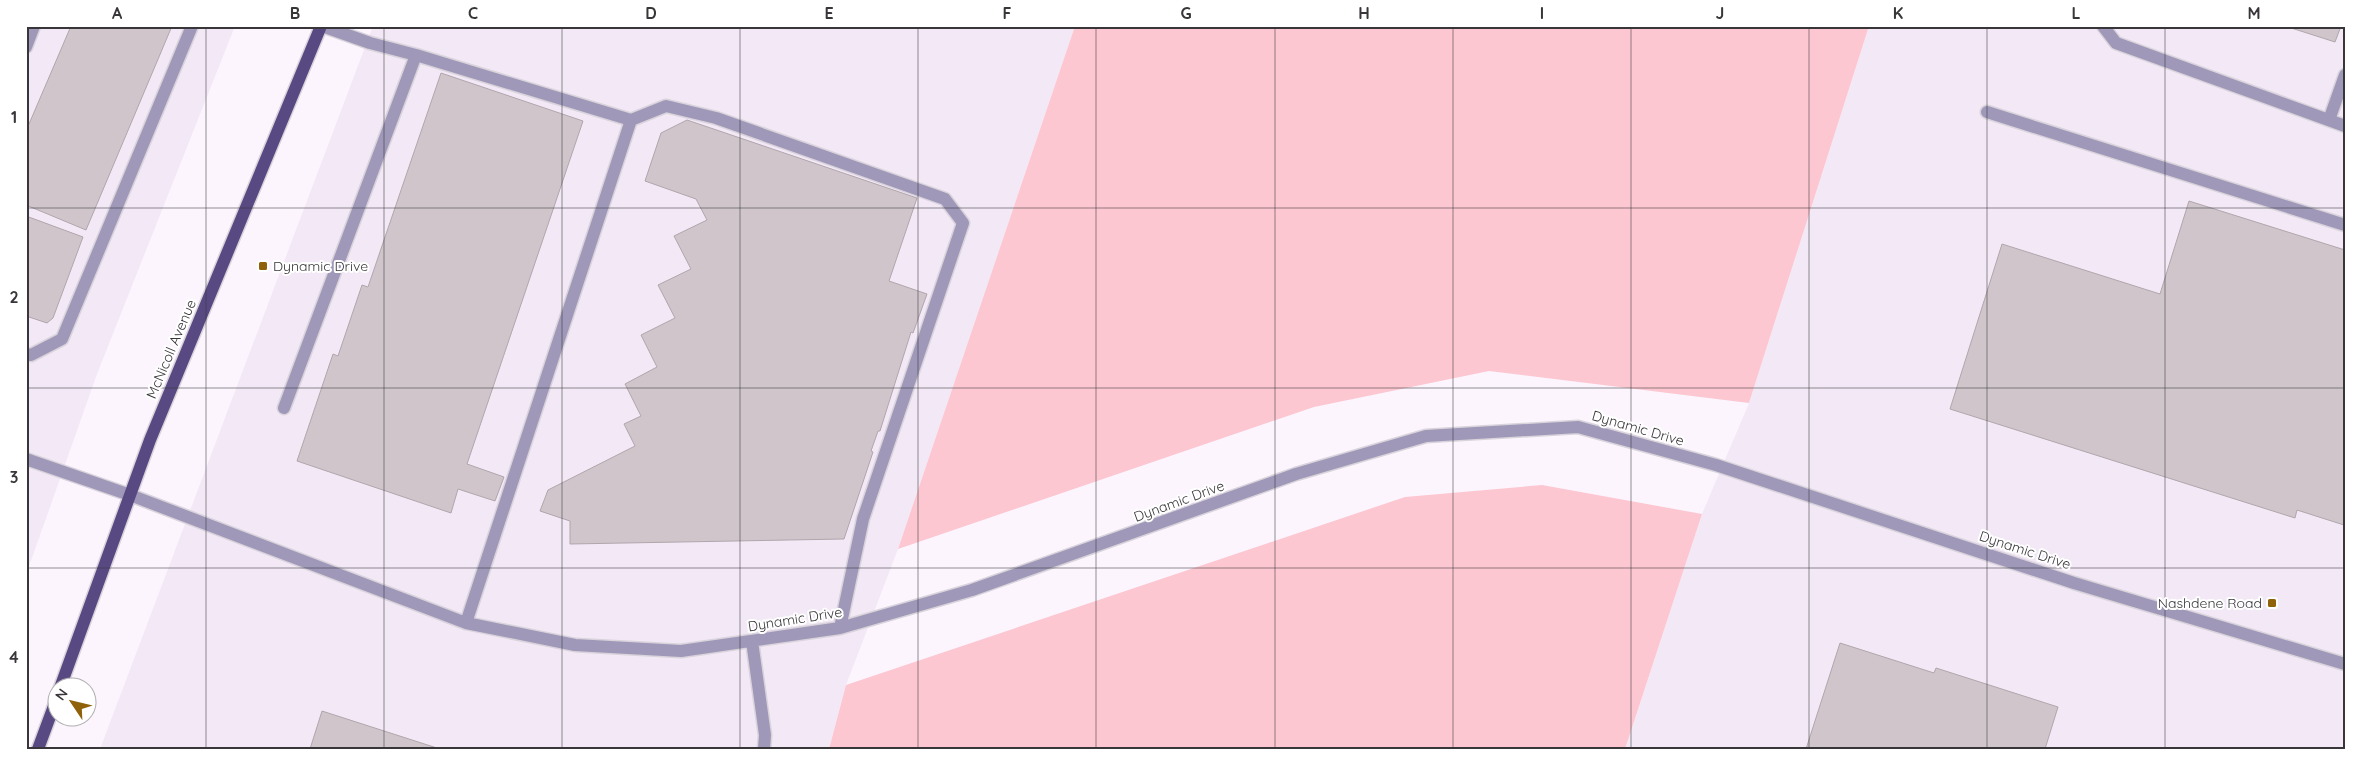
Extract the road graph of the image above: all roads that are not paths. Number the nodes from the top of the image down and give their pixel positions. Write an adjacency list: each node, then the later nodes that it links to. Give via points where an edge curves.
1 (34, 26): 5 (street)
2 (192, 26): 13 (street, via 62,339 31,355)
3 (322, 26): 6 (street); 16 (main road, McNicoll Avenue)
4 (2103, 26): 10 (street, via 2116,43)
5 (26, 47)
6 (416, 55): 9 (street); 14 (street)
7 (2345, 75): 10 (street)
8 (1986, 112): 12 (street)
9 (631, 120): 17 (street); 18 (street, via 666,106 716,118 945,199 963,223 863,519)
10 (2329, 120): 11 (street)
11 (2345, 126)
12 (2345, 225)
13 (26, 354)
14 (284, 408)
15 (26, 459): 16 (street, Dynamic Drive)
16 (130, 495): 17 (street, Dynamic Drive); 21 (main road, McNicoll Avenue)
17 (466, 623): 19 (street, Dynamic Drive, via 575,645 681,651)
18 (840, 628): 19 (street, Dynamic Drive); 20 (street, Dynamic Drive, via 972,590 1296,474 1426,436 1578,427 1716,466 2074,583)
19 (752, 641): 24 (street, via 765,735)
20 (2345, 664)
21 (64, 678)
22 (48, 722): 23 (main road)
23 (38, 749)
24 (764, 749)

